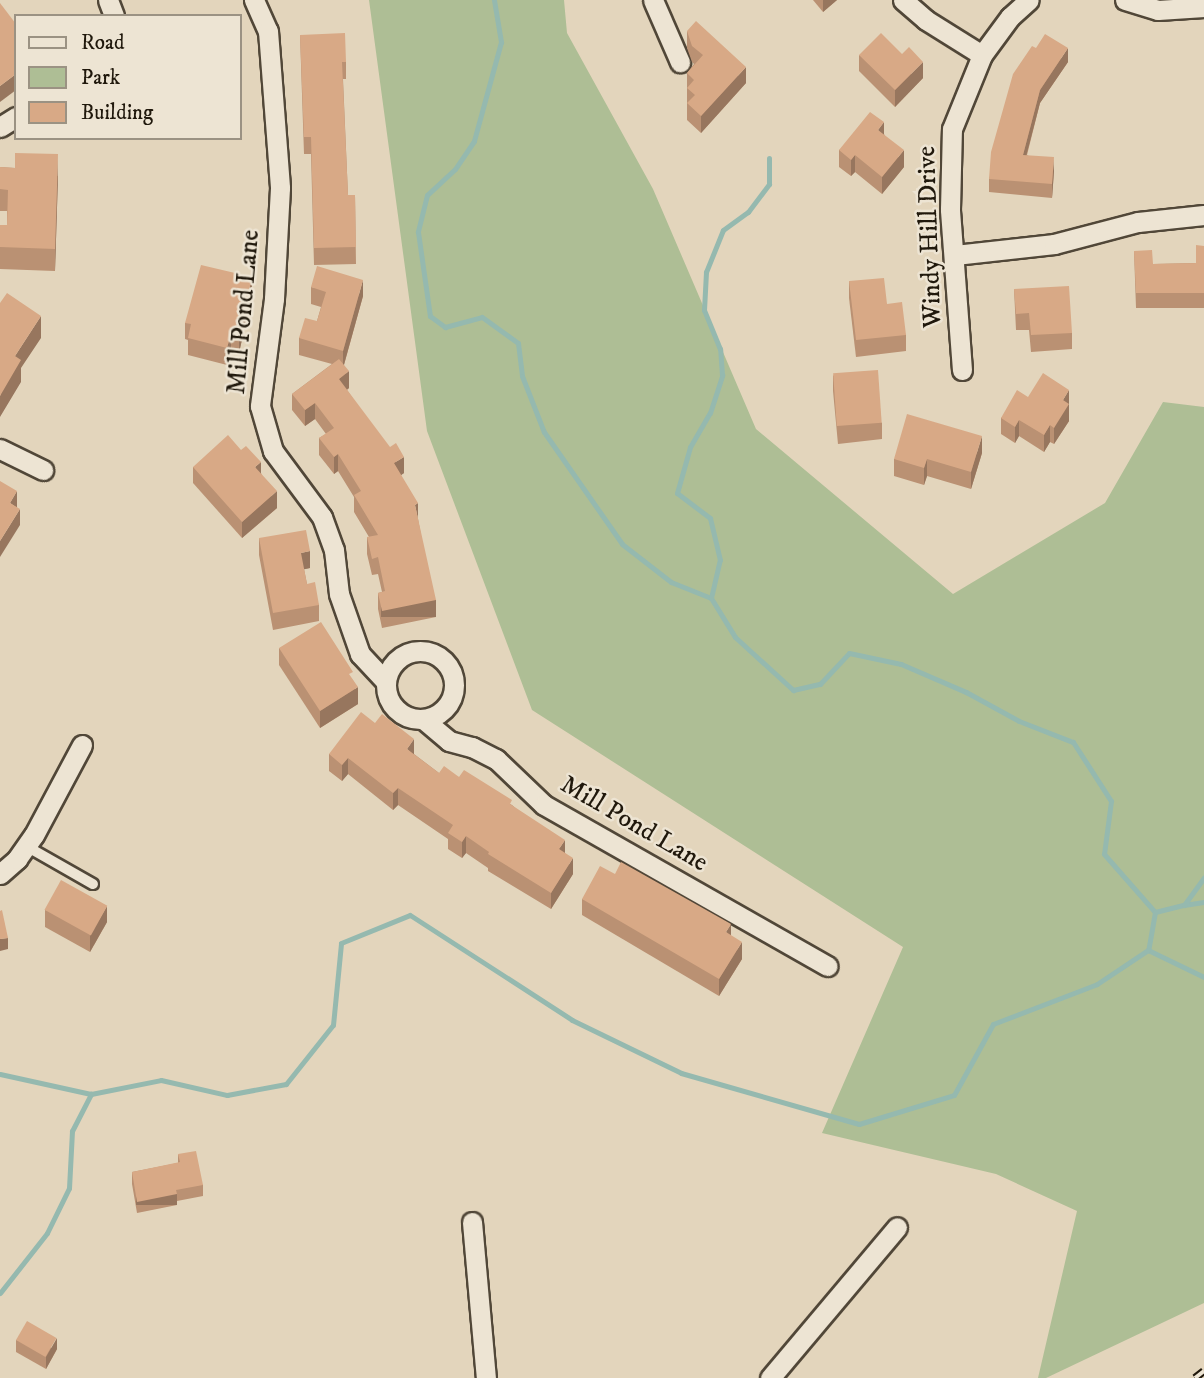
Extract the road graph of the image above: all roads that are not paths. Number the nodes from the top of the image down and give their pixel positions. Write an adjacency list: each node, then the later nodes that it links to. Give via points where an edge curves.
1 (254, 0): 14 (street, Mill Pond Lane, via 268,31 281,188 274,299 260,406 273,452 322,516 334,550 339,594 360,654)
2 (653, 0): 8 (street)
3 (903, 0): 7 (street)
4 (1029, 0): 7 (street, Windy Hill Drive)
5 (1125, 0): 6 (street, via 1158,10)
6 (1204, 7)
7 (982, 55): 10 (street, Windy Hill Drive, via 953,129 950,209)
8 (680, 62)
9 (1204, 215): 10 (street, via 1146,220 1054,244)
10 (955, 255): 11 (street, Windy Hill Drive)
11 (962, 370)
12 (0, 449): 13 (street)
13 (43, 470)
14 (386, 681): 15 (street, Mill Pond Lane, via 396,709); 15 (street, via 404,655 425,651 444,661 454,692 443,710)
15 (423, 719): 20 (street, Mill Pond Lane, via 449,741 496,759 544,804)
16 (82, 744): 17 (street)
17 (26, 846): 18 (street); 19 (lane)
18 (0, 874)
19 (93, 884)
20 (827, 965)
21 (472, 1222): 23 (street)
22 (897, 1227): 24 (street)
23 (486, 1378)
24 (770, 1378)

